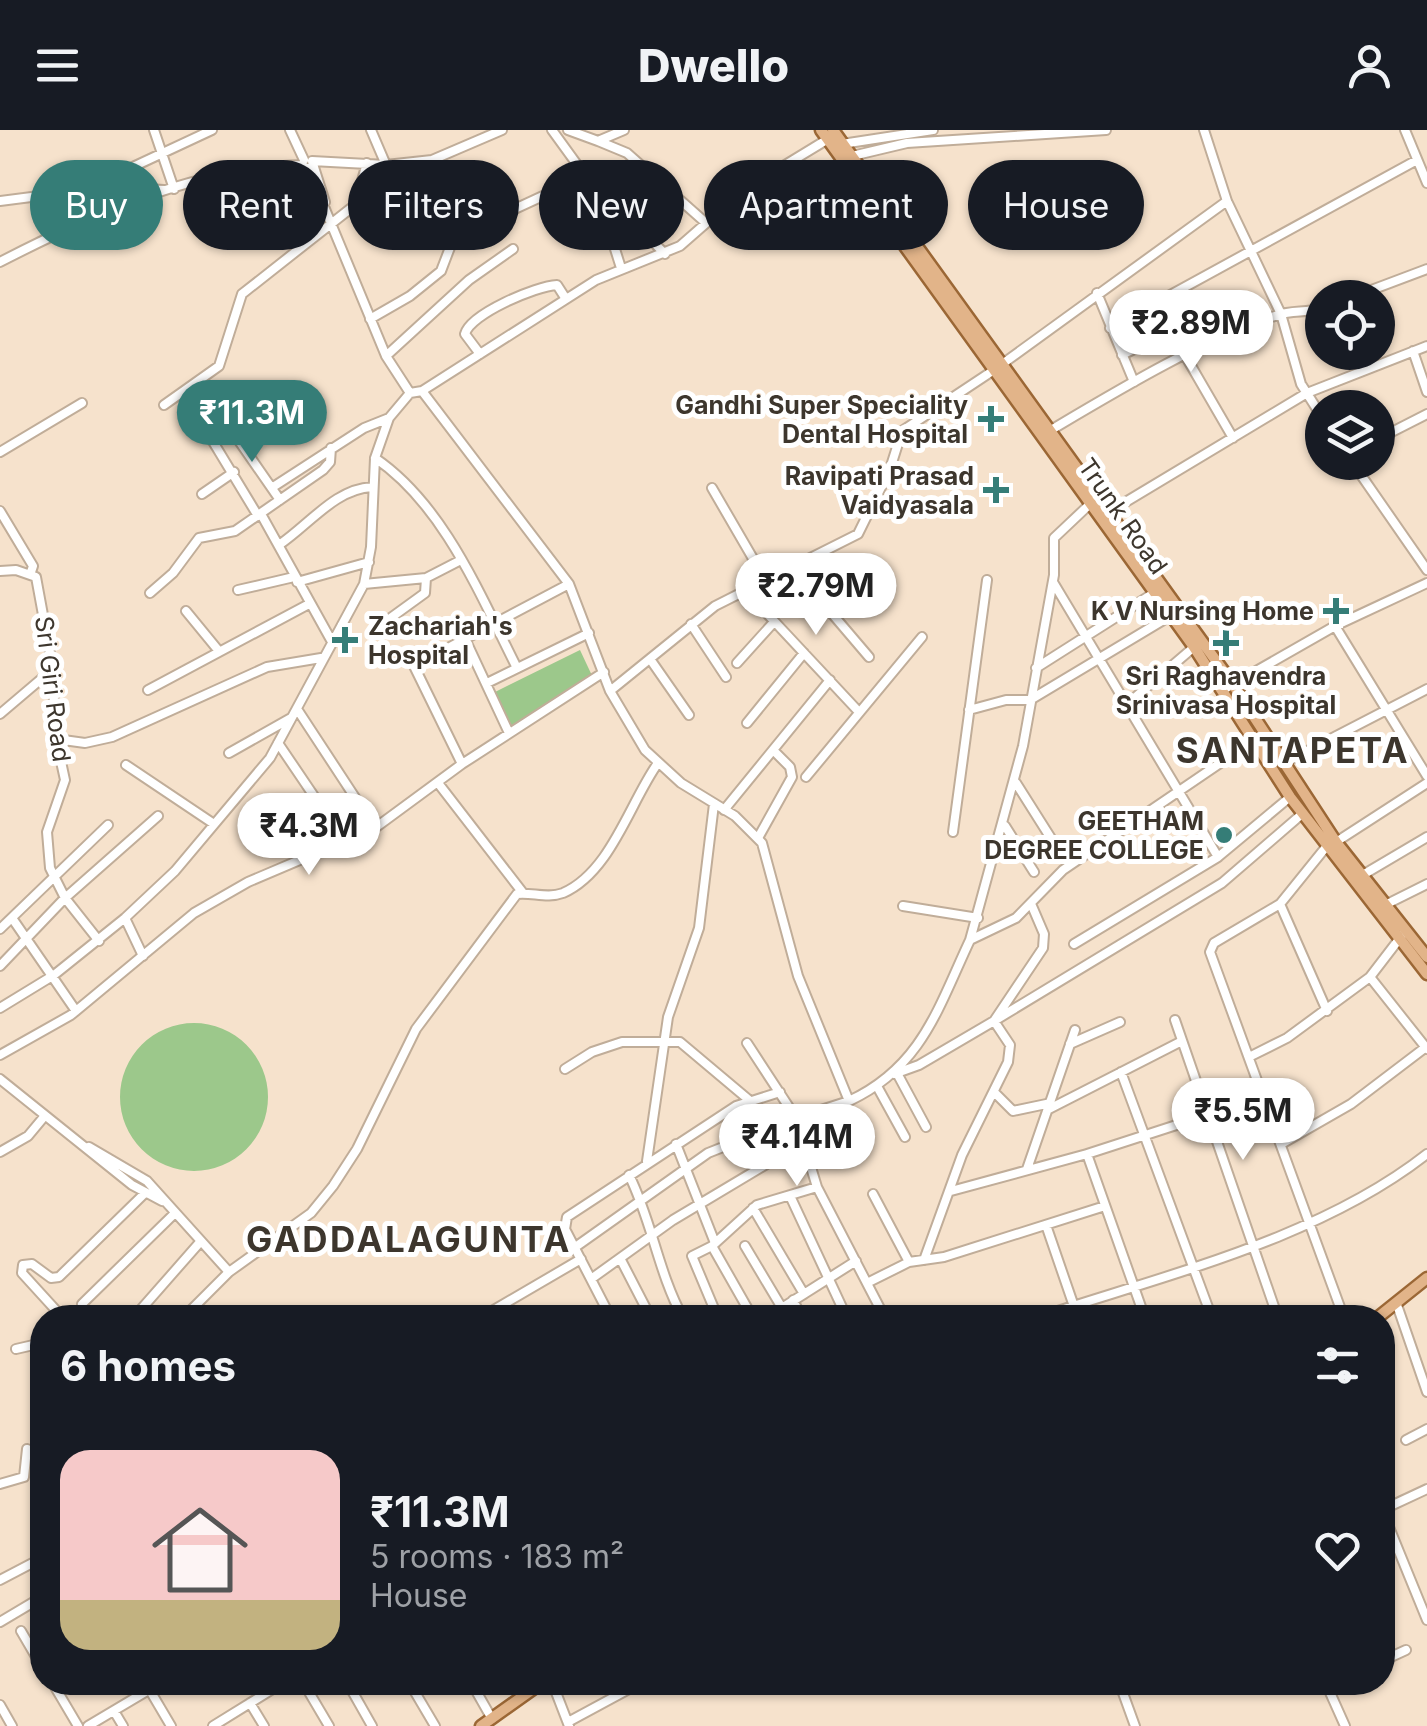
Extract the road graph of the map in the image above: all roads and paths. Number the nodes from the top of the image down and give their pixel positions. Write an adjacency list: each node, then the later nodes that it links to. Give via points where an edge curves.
1 (154, 130): 17 (street)
2 (212, 130): 17 (street)
3 (290, 130): 20 (street)
4 (371, 130): 21 (street)
5 (479, 130): 15 (street)
6 (502, 130): 15 (street)
7 (552, 130): 23 (street)
8 (568, 130): 16 (street)
9 (624, 130): 16 (street)
10 (933, 130): 14 (street)
11 (1106, 130): 18 (street, via 907,143)
12 (1204, 130): 30 (street)
13 (1405, 130): 25 (street)
14 (832, 137): 18 (main road, Trunk Road); 24 (street)
15 (486, 139): 22 (street)
16 (598, 141): 33 (street, via 628,153)
17 (162, 153): 19 (street); 28 (street)
18 (846, 157): 59 (main road, Trunk Road)
19 (147, 160)
20 (306, 160)
21 (384, 160)
22 (432, 160)
23 (574, 160)
24 (794, 160)
25 (1418, 160): 26 (street); 40 (street)
26 (1427, 183)
27 (183, 186): 28 (street)
28 (171, 190): 29 (street, via 108,188); 42 (street)
29 (0, 201)
30 (1227, 202): 40 (street); 46 (street)
31 (328, 210): 35 (street)
32 (348, 210): 35 (street)
33 (704, 220)
34 (704, 224): 41 (street)
35 (334, 225): 51 (street); 68 (street, via 242,294 219,366)
36 (449, 250): 51 (street, via 441,271)
37 (513, 250): 57 (street)
38 (615, 250): 43 (street)
39 (662, 250): 41 (street)
40 (1254, 252): 49 (street); 52 (street)
41 (666, 254): 43 (street)
42 (0, 262)
43 (621, 268): 47 (street)
44 (1427, 270): 45 (street)
45 (1395, 282)
46 (1097, 293): 52 (street); 59 (street)
47 (566, 298): 55 (street); 55 (street, via 557,285 542,287 472,322 465,334)
48 (1212, 311): 56 (street)
49 (1281, 314): 50 (street); 58 (street); 61 (street)
50 (1305, 314)
51 (370, 319): 57 (street)
52 (1110, 328): 56 (street)
53 (1427, 346): 54 (street)
54 (1413, 351): 62 (street); 64 (street)
55 (480, 354): 63 (street)
56 (1122, 354): 60 (street)
57 (386, 356): 65 (street)
58 (1186, 357): 60 (street); 74 (street)
59 (999, 367): 72 (main road); 86 (main road, Trunk Road); 93 (street, via 902,431 858,534)
60 (1134, 382): 72 (street)
61 (1306, 390)
62 (1315, 390)
63 (422, 391): 65 (street); 104 (street)
64 (1427, 392)
65 (410, 393): 70 (street)
66 (1305, 394): 74 (street)
67 (82, 403): 77 (street)
68 (164, 405)
69 (1427, 414): 73 (street)
70 (390, 418): 76 (street); 78 (street)
71 (228, 426): 81 (street)
72 (1051, 430): 88 (main road)
73 (1395, 430)
74 (1233, 438): 88 (street)
75 (212, 440): 79 (street)
76 (332, 448): 81 (street); 85 (street, via 326,466)
77 (0, 452)
78 (375, 458): 82 (street); 91 (street, via 419,494)
79 (234, 472): 84 (street); 89 (street)
80 (1364, 480): 94 (street)
81 (273, 487): 85 (street)
82 (372, 488): 90 (street, via 342,493); 92 (street)
83 (712, 488): 100 (street)
84 (202, 494)
85 (280, 500): 89 (street)
86 (1090, 504): 88 (main road, Trunk Road); 101 (street, via 1054,538)
87 (0, 511): 96 (street, Sri Giri Road, via 34,566)
88 (1105, 514): 108 (main road, Trunk Road); 137 (main road)
89 (260, 515): 90 (street); 107 (street, via 222,535 198,538)
90 (279, 545): 98 (street)
91 (459, 561): 97 (street); 115 (street)
92 (368, 562): 98 (street); 103 (street)
93 (794, 569): 100 (street); 125 (street)
94 (1427, 570)
95 (0, 571): 96 (street)
96 (31, 572): 132 (street, Sri Giri Road)
97 (426, 578): 103 (street); 112 (street, via 426,593)
98 (295, 580): 105 (street); 109 (street)
99 (987, 580): 143 (street)
100 (766, 581): 106 (street)
101 (1052, 582): 121 (street); 131 (street)
102 (1427, 583): 116 (street)
103 (364, 584): 119 (street)
104 (569, 584): 115 (street); 117 (street)
105 (238, 590)
106 (745, 590): 113 (street); 114 (street)
107 (150, 593)
108 (1154, 594): 111 (main road, Trunk Road); 121 (street)
109 (309, 604): 119 (street); 123 (street)
110 (186, 611): 123 (street)
111 (1170, 616): 122 (main road, Trunk Road); 129 (street)
112 (385, 622)
113 (774, 622): 124 (street); 128 (street)
114 (691, 624): 127 (street); 134 (street)
115 (496, 626): 120 (street); 130 (street)
116 (1335, 626): 137 (street); 144 (street)
117 (588, 633): 130 (street); 133 (street)
118 (922, 637): 145 (street)
119 (331, 640): 126 (street)
120 (466, 641): 136 (street); 158 (street, via 414,666)
121 (1084, 641): 129 (street); 131 (street)
122 (1194, 647): 137 (main road, Trunk Road); 142 (street)
123 (218, 650): 139 (street)
124 (804, 652): 135 (street); 149 (street)
125 (869, 657)
126 (321, 658): 146 (street); 152 (street, via 266,667 112,737 85,743)
127 (650, 659): 140 (street); 148 (street)
128 (737, 663)
129 (1098, 663): 141 (street); 142 (street)
130 (517, 668): 136 (street)
131 (1036, 668): 141 (street)
132 (53, 669): 147 (street); 152 (street, Sri Giri Road)
133 (604, 672): 140 (street); 150 (street)
134 (726, 677)
135 (830, 680): 145 (street); 155 (street)
136 (487, 683): 150 (street)
137 (1228, 687): 151 (main road); 153 (main road, Trunk Road)
138 (1427, 688): 144 (street)
139 (148, 690)
140 (610, 691): 157 (street)
141 (1030, 700): 143 (street); 163 (street)
142 (1125, 706): 165 (street)
143 (969, 710): 175 (street)
144 (1385, 711): 159 (street); 162 (street)
145 (859, 712): 161 (street)
146 (294, 713): 154 (street); 156 (street); 174 (street)
147 (0, 714)
148 (689, 716)
149 (747, 722)
150 (509, 733): 158 (street)
151 (1265, 733): 153 (street); 159 (main road)
152 (56, 739): 184 (street, Sri Giri Road, via 65,780 47,832)
153 (1254, 741): 165 (street); 166 (main road, Trunk Road)
154 (278, 743): 171 (street); 178 (street)
155 (772, 750): 168 (street); 177 (street, via 792,778)
156 (230, 753)
157 (658, 763): 167 (street); 186 (street, via 616,838 585,874 562,893)
158 (462, 764): 164 (street)
159 (1284, 764): 179 (main road)
160 (126, 766): 171 (street)
161 (806, 777)
162 (1427, 780): 179 (street)
163 (1015, 782): 173 (street); 180 (street)
164 (438, 784): 174 (street); 186 (street)
165 (1180, 789): 181 (street); 191 (street, via 1062,870)
166 (1290, 797): 169 (main road, Trunk Road); 181 (street)
167 (714, 804): 168 (street); 215 (street, via 699,928 673,998)
168 (724, 810): 177 (street)
169 (1302, 814): 179 (main road, Trunk Road); 210 (street, via 1222,883)
170 (158, 816): 187 (street)
171 (214, 824): 193 (street)
172 (108, 825): 184 (street)
173 (1005, 826): 182 (street); 194 (street)
174 (375, 828): 178 (street)
175 (954, 832)
176 (1427, 837): 183 (street)
177 (758, 838): 230 (street, via 798,976)
178 (345, 842): 201 (street, via 248,882 194,913)
179 (1331, 844): 183 (main road); 188 (street); 196 (main road, Trunk Road)
180 (1059, 851)
181 (1218, 857): 200 (street)
182 (1034, 872)
183 (1362, 876): 189 (main road)
184 (54, 878): 187 (street, Sri Giri Road); 192 (street)
185 (1427, 884): 189 (street)
186 (523, 893): 275 (street, via 510,898 416,1028 332,1186 310,1213)
187 (65, 898): 197 (street); 199 (street, Sri Giri Road)
188 (1280, 904): 209 (street); 220 (street, via 1214,943 1210,952)
189 (1384, 905): 196 (main road)
190 (903, 906): 194 (street)
191 (1032, 906): 198 (street); 210 (street, via 1043,948)
192 (12, 918): 195 (street); 197 (street)
193 (125, 918): 199 (street); 201 (street)
194 (978, 918): 198 (street)
195 (0, 929)
196 (1402, 935): 202 (main road); 204 (main road, Trunk Road); 206 (street)
197 (27, 938): 203 (street); 205 (street)
198 (970, 940): 223 (street, via 939,1012)
199 (99, 941): 205 (street)
200 (1074, 944)
201 (142, 956): 208 (street)
202 (1427, 957)
203 (0, 966)
204 (1427, 974)
205 (54, 975): 207 (street); 208 (street)
206 (1370, 977): 209 (street); 218 (street)
207 (0, 1008)
208 (76, 1011): 219 (street)
209 (1327, 1011): 220 (street)
210 (994, 1020): 223 (street); 227 (street, via 1010,1053)
211 (1175, 1020): 214 (street)
212 (1120, 1022): 217 (street)
213 (1075, 1030): 217 (street)
214 (1182, 1041): 222 (street); 232 (street)
215 (665, 1043): 221 (street, via 622,1042); 229 (street, via 686,1044); 246 (street)
216 (747, 1043): 226 (street)
217 (1070, 1044): 231 (street)
218 (1426, 1048): 239 (street, via 1351,1104)
219 (0, 1055)
220 (1251, 1056): 228 (street)
221 (565, 1069)
222 (1121, 1072): 231 (street); 236 (street)
223 (896, 1074): 225 (street); 235 (street)
224 (0, 1079): 233 (street)
225 (878, 1088): 230 (street); 237 (street)
226 (780, 1092): 229 (street); 234 (street)
227 (995, 1093): 231 (street, via 1014,1111); 251 (street)
228 (1266, 1096): 232 (street); 239 (street)
229 (749, 1100): 241 (street)
230 (849, 1101): 234 (street)
231 (1050, 1106): 248 (street)
232 (1208, 1117): 236 (street); 265 (street)
233 (43, 1118): 240 (street); 243 (street)
234 (796, 1118): 242 (street); 247 (street)
235 (926, 1127)
236 (1144, 1135): 244 (street); 274 (street)
237 (905, 1137)
238 (0, 1139): 243 (street)
239 (1283, 1143): 261 (street)
240 (82, 1144): 252 (street); 256 (street, via 138,1174)
241 (676, 1144): 246 (street); 247 (street)
242 (800, 1144): 250 (street); 257 (street)
243 (4, 1150)
244 (1087, 1154): 248 (street); 258 (street)
245 (1427, 1154): 261 (street)
246 (648, 1161): 249 (street)
247 (684, 1168): 255 (street); 257 (street)
248 (1028, 1169): 251 (street)
249 (629, 1175): 255 (street); 268 (street, via 567,1218 563,1224)
250 (817, 1187): 254 (street); 272 (street)
251 (951, 1191): 271 (street)
252 (144, 1194): 256 (street); 284 (street, via 59,1277 23,1264 22,1273)
253 (873, 1194): 273 (street)
254 (791, 1198): 259 (street); 278 (street)
255 (641, 1200): 263 (street); 268 (street)
256 (162, 1201): 260 (street)
257 (698, 1205): 263 (street); 266 (street)
258 (1105, 1206): 262 (street); 280 (street)
259 (754, 1208): 266 (street); 281 (street)
260 (174, 1214): 264 (street); 283 (street)
261 (1312, 1223): 265 (street); 302 (street)
262 (1046, 1226): 271 (street); 298 (street)
263 (651, 1236): 270 (street); 290 (street)
264 (201, 1241): 275 (street); 285 (street)
265 (1251, 1244): 274 (street); 301 (street)
266 (713, 1245): 291 (street, via 691,1259); 292 (street)
267 (745, 1246): 293 (street)
268 (574, 1248): 269 (street)
269 (580, 1260): 277 (street); 287 (street)
270 (621, 1260): 277 (street); 289 (street)
271 (924, 1260): 273 (street)
272 (856, 1261): 278 (street); 279 (street)
273 (909, 1262): 279 (street)
274 (1193, 1265): 280 (street); 300 (street)
275 (229, 1272): 286 (street)
276 (1427, 1278): 303 (main road)
277 (591, 1279): 288 (street)
278 (826, 1280): 281 (street); 296 (street)
279 (868, 1282): 297 (street)
280 (1134, 1284): 298 (street); 299 (street)
281 (804, 1294): 282 (street)
282 (793, 1300): 294 (street); 295 (street)
283 (82, 1304)
284 (51, 1305)
285 (145, 1305)
286 (196, 1305)
287 (505, 1305)
288 (604, 1305)
289 (644, 1305)
290 (676, 1305)
291 (712, 1305)
292 (746, 1305)
293 (770, 1305)
294 (786, 1305)
295 (796, 1305)
296 (840, 1305)
297 (879, 1305)
298 (1074, 1305)
299 (1141, 1305)
300 (1207, 1305)
301 (1273, 1305)
302 (1340, 1305)
303 (1397, 1305): 306 (street)
304 (30, 1346): 305 (street)
305 (16, 1349)
306 (1427, 1392)
307 (1427, 1429): 308 (street)
308 (1406, 1440)
309 (27, 1449): 310 (street, via 24,1477)
310 (0, 1484)
311 (1427, 1489): 312 (street)
312 (1395, 1504)
313 (1395, 1542): 317 (street)
314 (30, 1564): 315 (street)
315 (0, 1580)
316 (30, 1603): 318 (street)
317 (1427, 1620)
318 (0, 1622)
319 (21, 1631): 320 (street)
320 (30, 1646)
321 (1406, 1650): 322 (street)
322 (1395, 1655)
323 (60, 1695): 343 (street)
324 (136, 1695): 338 (street)
325 (153, 1695): 346 (street)
326 (263, 1695): 336 (street)
327 (311, 1695): 348 (street)
328 (354, 1695): 349 (street)
329 (417, 1695): 350 (street)
330 (476, 1695): 339 (street)
331 (526, 1695): 339 (main road)
332 (551, 1695): 340 (street)
333 (619, 1695): 340 (street)
334 (1123, 1695): 351 (street)
335 (1331, 1695): 352 (street)
336 (250, 1703): 341 (street); 347 (street)
337 (0, 1705): 342 (street)
338 (114, 1711): 344 (street); 345 (street)
339 (486, 1722)
340 (568, 1724)
341 (217, 1725)
342 (12, 1726)
343 (78, 1726)
344 (88, 1726)
345 (124, 1726)
346 (171, 1726)
347 (264, 1726)
348 (329, 1726)
349 (372, 1726)
350 (435, 1726)
351 (1134, 1726)
352 (1344, 1726)

